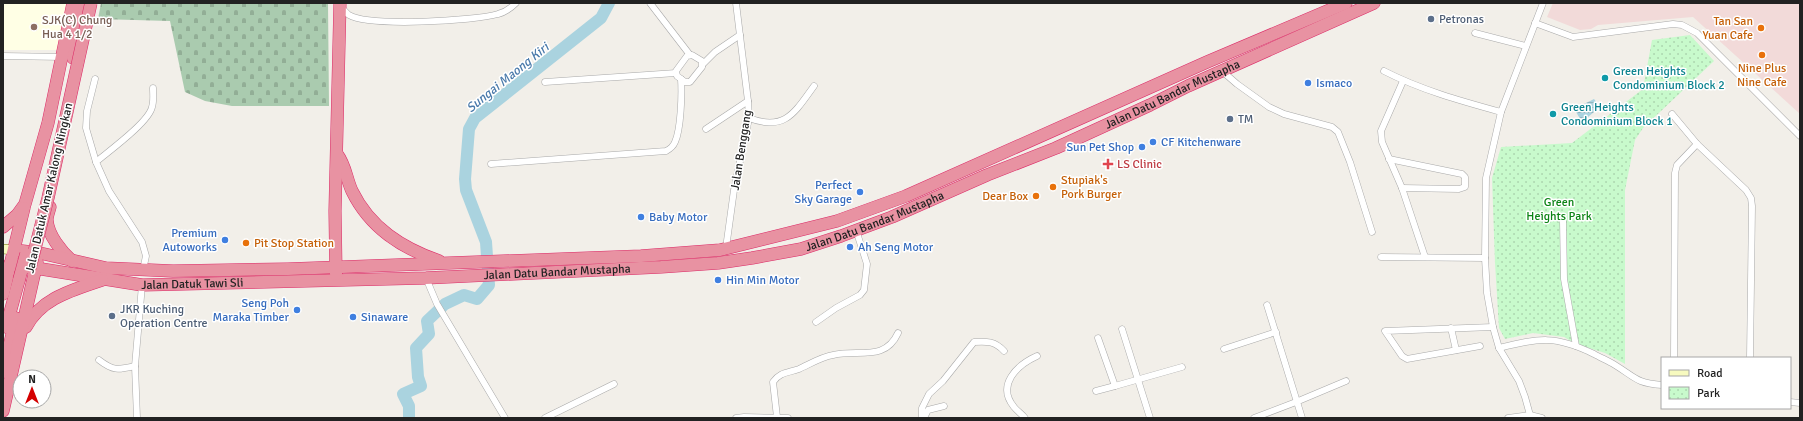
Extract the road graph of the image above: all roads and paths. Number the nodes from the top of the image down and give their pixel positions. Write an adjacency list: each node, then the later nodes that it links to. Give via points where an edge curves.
1 (73, 3): 18 (highway)
2 (83, 3): 77 (highway, Jalan Datuk Amar Kalong Ningkan, bridge, via 42,194)
3 (91, 3): 90 (highway, Jalan Datuk Amar Kalong Ningkan, bridge, via 48,198)
4 (96, 3): 44 (highway)
5 (516, 3): 11 (street, via 498,14 435,22 364,20 350,15)
6 (650, 3): 16 (street)
7 (736, 3): 14 (street, Jalan Benggang)
8 (1346, 3): 49 (highway, Jalan Datu Bandar Mustapha, via 906,196 837,221)
9 (1374, 3): 20 (highway, Jalan Datu Bandar Mustapha)
10 (1543, 3): 12 (street)
11 (340, 4): 38 (highway)
12 (1535, 23): 15 (street); 36 (street, via 1572,37 1682,25 1697,32)
13 (1475, 33): 15 (street)
14 (740, 35): 19 (street); 31 (street, Jalan Benggang)
15 (1526, 46): 32 (street)
16 (690, 55): 19 (street, via 695,55); 22 (street, via 677,68)
17 (3, 56): 18 (street)
18 (63, 57): 43 (highway)
19 (701, 61): 27 (street, via 702,68)
20 (1222, 71): 47 (highway, Jalan Datu Bandar Mustapha, via 1056,148); 48 (street, via 1269,107 1284,114 1332,127 1338,132)
21 (1384, 71): 25 (street)
22 (676, 73): 24 (street); 26 (street)
23 (96, 79): 40 (street, via 87,111 86,128)
24 (681, 79): 27 (street); 30 (street)
25 (1403, 81): 32 (street, via 1437,94); 39 (street, via 1381,131 1382,142)
26 (545, 82)
27 (690, 82): 30 (street)
28 (814, 86): 34 (street, via 792,116 772,124)
29 (153, 88): 40 (street, via 150,112 134,130)
30 (682, 98): 41 (street, via 676,140 671,148 666,150)
31 (748, 101): 34 (street, Jalan Benggang); 35 (street)
32 (1501, 112): 54 (street, via 1486,178)
33 (1672, 114): 37 (street)
34 (749, 118): 49 (street, Jalan Benggang, via 734,190)
35 (706, 129)
36 (1800, 136)
37 (1697, 144): 85 (street, via 1677,165 1675,173); 86 (street, via 1746,190 1752,200)
38 (337, 153): 56 (highway, via 344,164 359,204 380,229 400,244); 59 (highway)
39 (1389, 158): 42 (street); 42 (street, via 1462,174 1465,177 1465,187 1459,189)
40 (96, 162): 61 (street, via 109,190 142,242 146,256)
41 (491, 164)
42 (1402, 188): 53 (street)
43 (25, 204): 46 (highway); 50 (highway)
44 (47, 220): 51 (highway); 55 (highway, via 58,245)
45 (1562, 221): 79 (street, via 1564,279)
46 (3, 227)
47 (856, 230): 62 (highway, Jalan Datu Bandar Mustapha, via 801,249 718,263); 69 (street, via 867,264 864,290)
48 (1372, 232)
49 (726, 248): 56 (highway, Jalan Datu Bandar Mustapha, via 641,256)
50 (8, 249): 51 (highway, Jalan Datuk Tawi Sli); 57 (highway)
51 (40, 253): 55 (highway, Jalan Datuk Tawi Sli); 60 (highway)
52 (1381, 257): 53 (street)
53 (1425, 257): 54 (street)
54 (1484, 258): 70 (street)
55 (72, 261): 61 (highway, Jalan Datuk Tawi Sli, via 106,268)
56 (444, 263): 58 (highway, Jalan Datu Bandar Mustapha)
57 (7, 264): 60 (highway, Jalan Datuk Tawi Sli); 67 (highway)
58 (358, 266): 59 (highway, Jalan Datu Bandar Mustapha); 64 (highway, via 358,272)
59 (336, 268): 61 (highway, Jalan Datuk Tawi Sli); 65 (highway)
60 (36, 269): 63 (highway, Jalan Datuk Tawi Sli); 75 (highway)
61 (143, 270)
62 (426, 278): 64 (highway, Jalan Datu Bandar Mustapha); 103 (street, via 437,304)
63 (103, 280): 66 (highway, Jalan Datuk Tawi Sli); 75 (highway, via 63,294 41,307 31,316)
64 (367, 280): 65 (highway, Jalan Datu Bandar Mustapha)
65 (336, 282): 66 (highway, Jalan Datuk Tawi Sli)
66 (142, 285): 88 (street)
67 (3, 294)
68 (1267, 306): 73 (street)
69 (816, 322)
70 (1492, 327): 72 (street); 80 (street)
71 (1122, 328): 91 (street)
72 (1451, 328): 82 (street); 82 (street, via 1386,330 1385,333 1404,358 1408,359)
73 (1276, 332): 81 (street); 97 (street)
74 (898, 333): 101 (street, via 894,342 880,352 831,355 778,375 773,382)
75 (20, 337): 99 (highway)
76 (1098, 338): 95 (street)
77 (3, 340)
78 (1480, 346): 82 (street)
79 (1576, 346): 80 (street, via 1554,340 1538,340); 94 (street, via 1615,365 1635,380)
80 (1499, 348): 100 (street, via 1519,381)
81 (1224, 349)
82 (1456, 350)
83 (1004, 351): 107 (street, via 998,344 987,341 974,342 943,381 928,394 922,408)
84 (1037, 356): 108 (street, via 1012,374 1008,386 1008,396 1013,407)
85 (1674, 357)
86 (1750, 357)
87 (99, 360): 88 (street, via 109,368 120,370)
88 (135, 366): 102 (street)
89 (1182, 367): 91 (street)
90 (3, 372)
91 (1138, 380): 95 (street); 109 (street)
92 (1346, 381): 97 (street)
93 (614, 384): 104 (street)
94 (1661, 385)
95 (1114, 386): 96 (street)
96 (1096, 391)
97 (1296, 402): 110 (street); 111 (street)
98 (944, 406): 107 (street, via 928,410)
99 (3, 411)
100 (1530, 415): 112 (street); 113 (street)
101 (777, 417): 105 (street); 106 (street)
102 (137, 418)
103 (505, 418)
104 (544, 418)
105 (736, 418)
106 (788, 418)
107 (923, 418)
108 (1025, 418)
109 (1150, 418)
110 (1254, 418)
111 (1302, 418)
112 (1508, 418)
113 (1542, 418)

